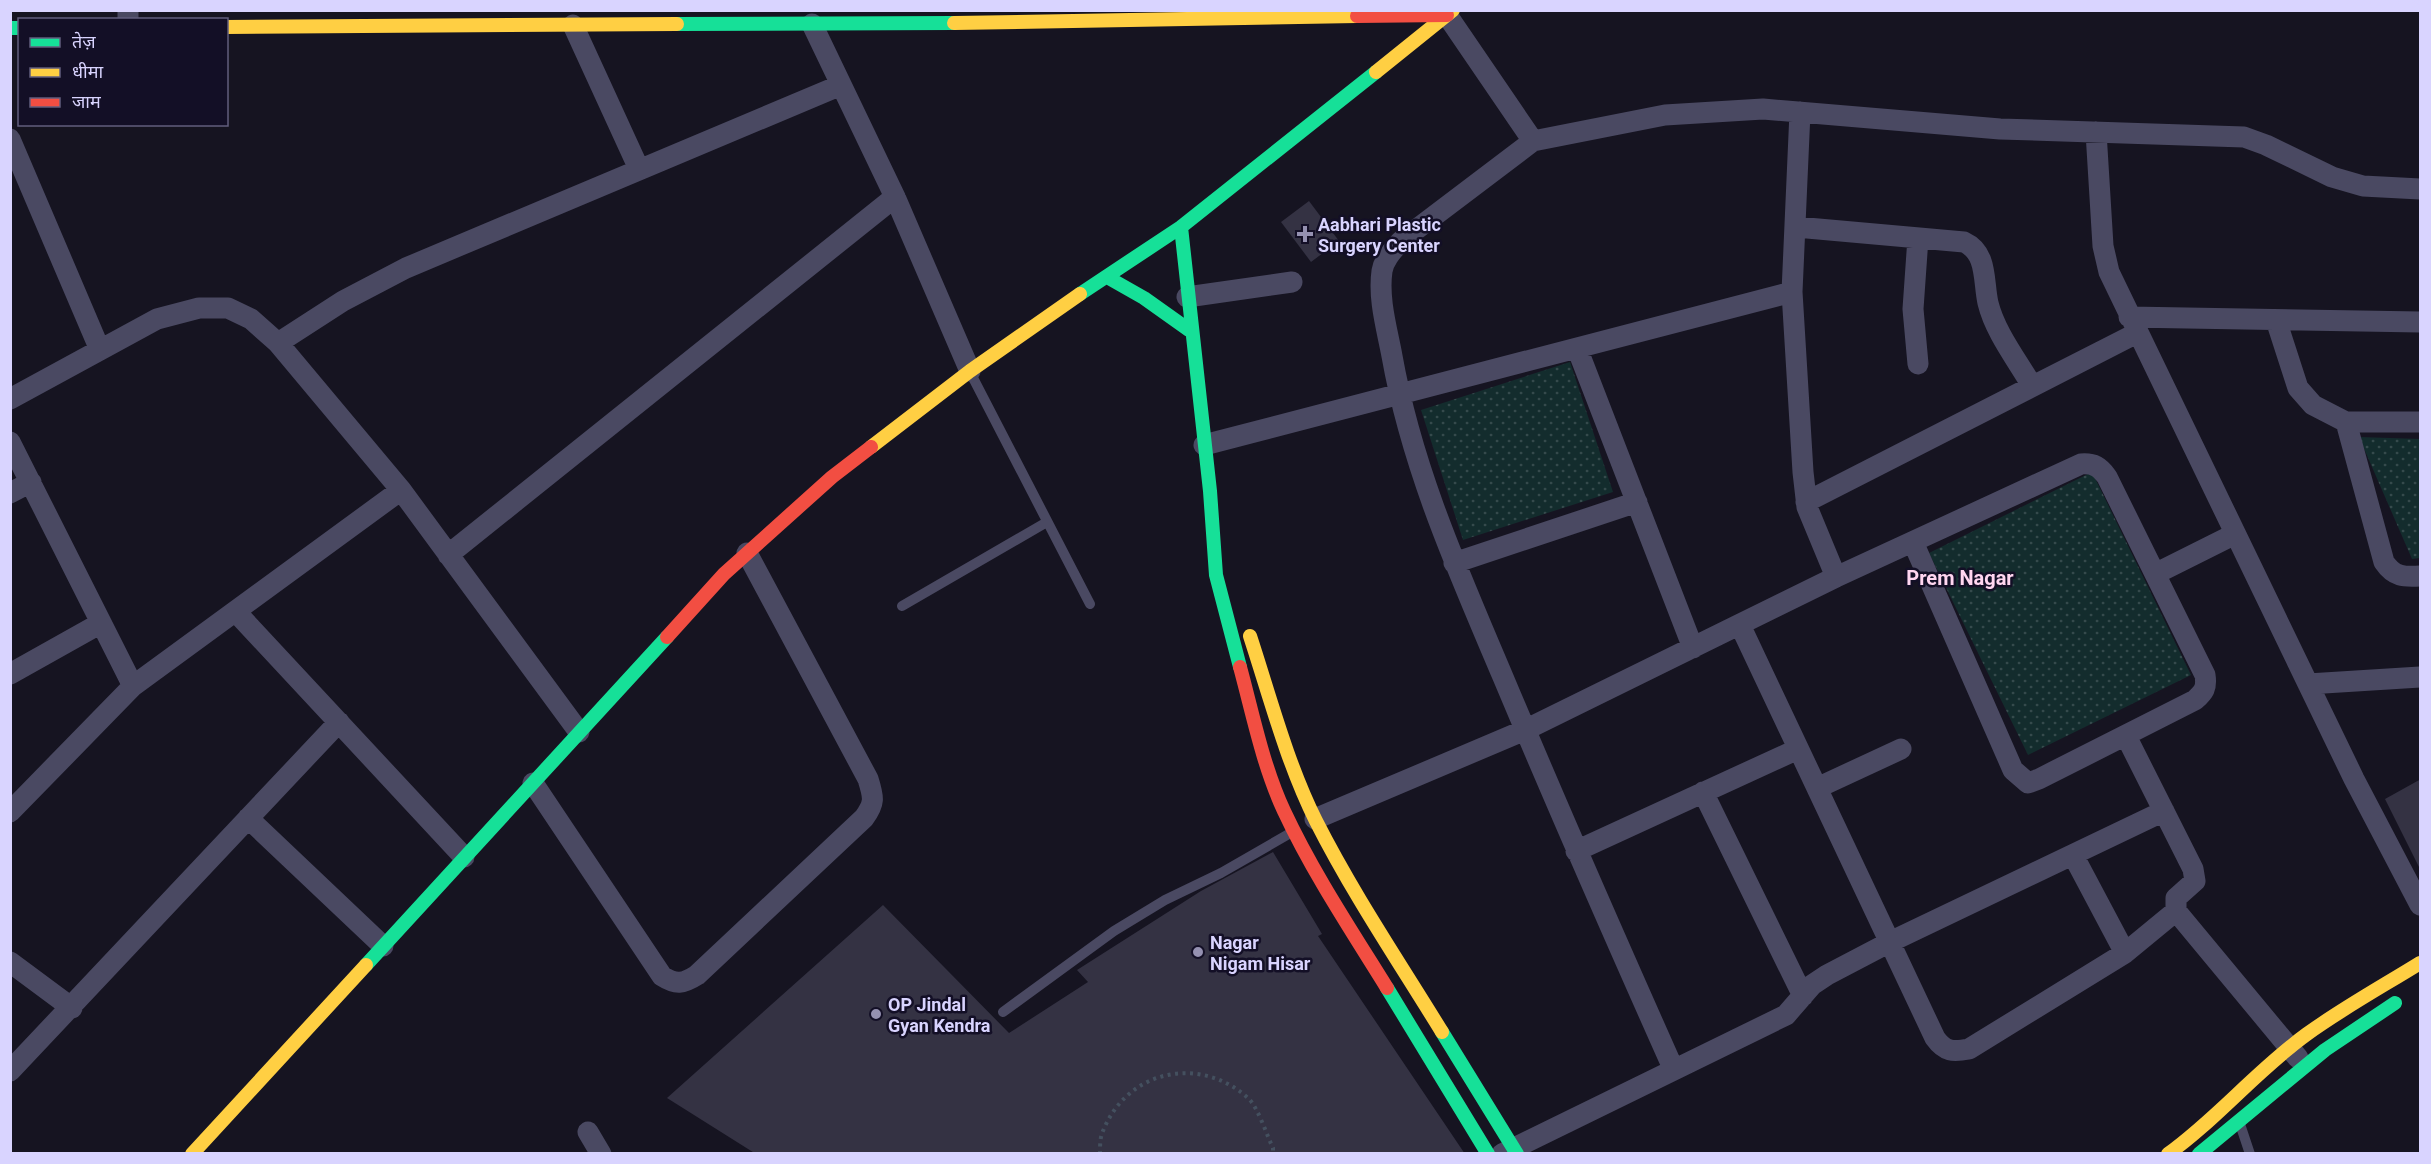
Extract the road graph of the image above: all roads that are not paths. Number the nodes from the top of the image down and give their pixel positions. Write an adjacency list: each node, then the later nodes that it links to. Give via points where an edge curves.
1 (1450, 13): 2 (street); 9 (street); 13 (street)
2 (812, 24): 3 (street); 5 (street)
3 (573, 25): 4 (street); 10 (street)
4 (228, 27)
5 (841, 85): 10 (street); 12 (street)
6 (1800, 112): 7 (street, via 2000,129); 9 (street, via 1763,109 1665,115); 14 (street)
7 (2096, 132): 11 (street, via 2244,137 2332,177 2362,186); 22 (street, via 2103,246 2109,272)
8 (10, 139): 26 (street)
9 (1533, 141): 30 (street, via 1401,241 1389,255 1382,269 1381,295)
10 (639, 169): 24 (street, via 406,268 344,301)
11 (2421, 189)
12 (895, 197): 28 (street); 46 (street)
13 (1181, 227): 16 (street); 19 (street)
14 (1796, 227): 15 (street); 18 (street)
15 (1917, 238): 27 (street, via 1913,309); 29 (street, via 1974,246 1981,259 1988,304 1996,326)
16 (1107, 277): 23 (street); 28 (street)
17 (1292, 282): 19 (street)
18 (1792, 292): 25 (street); 41 (street)
19 (1187, 297): 23 (street)
20 (2276, 320): 21 (street); 22 (street); 32 (street, via 2298,388 2313,405)
21 (2421, 322)
22 (2133, 325): 29 (street); 43 (street)
23 (1190, 330): 35 (street)
24 (278, 344): 26 (street, via 251,319 228,308 199,308 157,319); 37 (street)
25 (1577, 348): 30 (street); 40 (street)
26 (100, 350): 31 (street)
27 (1918, 364)
28 (970, 371): 42 (lane); 45 (street, via 832,477)
29 (2032, 386): 41 (street)
30 (1399, 394): 35 (street); 48 (street, via 1428,495)
31 (10, 399)
32 (2346, 422): 33 (street); 50 (street, via 2384,562 2397,576)
33 (2421, 422)
34 (10, 442): 36 (street)
35 (1204, 445): 39 (street)
36 (31, 482): 38 (street); 56 (street)
37 (401, 490): 46 (street); 54 (street)
38 (10, 493)
39 (1210, 494): 47 (street); 75 (street, via 1218,587 1264,755 1283,809)
40 (1637, 502): 48 (street); 58 (street)
41 (1806, 502): 51 (street)
42 (1047, 522): 52 (lane); 53 (lane)
43 (2235, 534): 49 (street); 61 (street)
44 (1913, 542): 49 (street, via 2081,464 2092,464 2107,477); 51 (street); 66 (street, via 2019,778 2028,783)
45 (747, 553): 65 (street); 69 (street, via 868,779 872,807 864,818 697,975 685,983 673,983 662,976)
46 (448, 555): 65 (street)
47 (1228, 556)
48 (1454, 562): 64 (street)
49 (2155, 574): 66 (street, via 2207,685 2195,700)
50 (2421, 576)
51 (1836, 577): 57 (street)
52 (1090, 604)
53 (902, 606)
54 (236, 612): 62 (street); 63 (street)
55 (1245, 619): 75 (street, via 1287,746)
56 (101, 622): 59 (street); 62 (street)
57 (1740, 625): 58 (street); 67 (street)
58 (1693, 648): 64 (street)
59 (10, 674)
60 (2421, 677): 61 (street)
61 (2308, 684): 79 (street)
62 (133, 686): 73 (street)
63 (339, 722): 74 (street); 78 (street)
64 (1525, 730): 75 (street); 76 (street)
65 (579, 732): 69 (street)
66 (2126, 736): 72 (street)
67 (1798, 748): 70 (street); 71 (street)
68 (1901, 749): 70 (street)
69 (533, 783): 78 (street)
70 (1817, 788): 81 (street)
71 (1703, 792): 76 (street); 86 (street)
72 (2164, 811): 77 (street); 80 (street, via 2195,875 2191,886 2176,898)
73 (10, 812)
74 (248, 818): 82 (street); 88 (street)
75 (1304, 825): 89 (lane, via 1114,931); 96 (street, via 1356,893); 99 (street, via 1319,878)
76 (1576, 851): 92 (street)
77 (2073, 855): 81 (street); 83 (street)
78 (464, 857): 82 (street)
79 (2421, 905)
80 (2176, 911): 83 (street); 90 (street)
81 (1890, 942): 83 (street, via 1935,1038 1942,1048 1953,1052 1969,1049); 86 (street, via 1827,975)
82 (383, 946): 97 (street)
83 (2125, 953)
84 (10, 962): 88 (street)
85 (2421, 963): 90 (street, via 2307,1034)
86 (1803, 996): 92 (street, via 1786,1015)
87 (2403, 998): 91 (street)
88 (72, 1008): 93 (street)
89 (1003, 1012)
90 (2290, 1049): 91 (street); 100 (street)
91 (2305, 1066): 94 (street)
92 (1673, 1068): 96 (street)
93 (10, 1071)
94 (2239, 1120): 101 (street); 102 (lane)
95 (588, 1132): 98 (street)
96 (1511, 1152)
97 (192, 1154)
98 (601, 1154)
99 (1488, 1154)
100 (2168, 1154)
101 (2199, 1154)
102 (2250, 1154)

